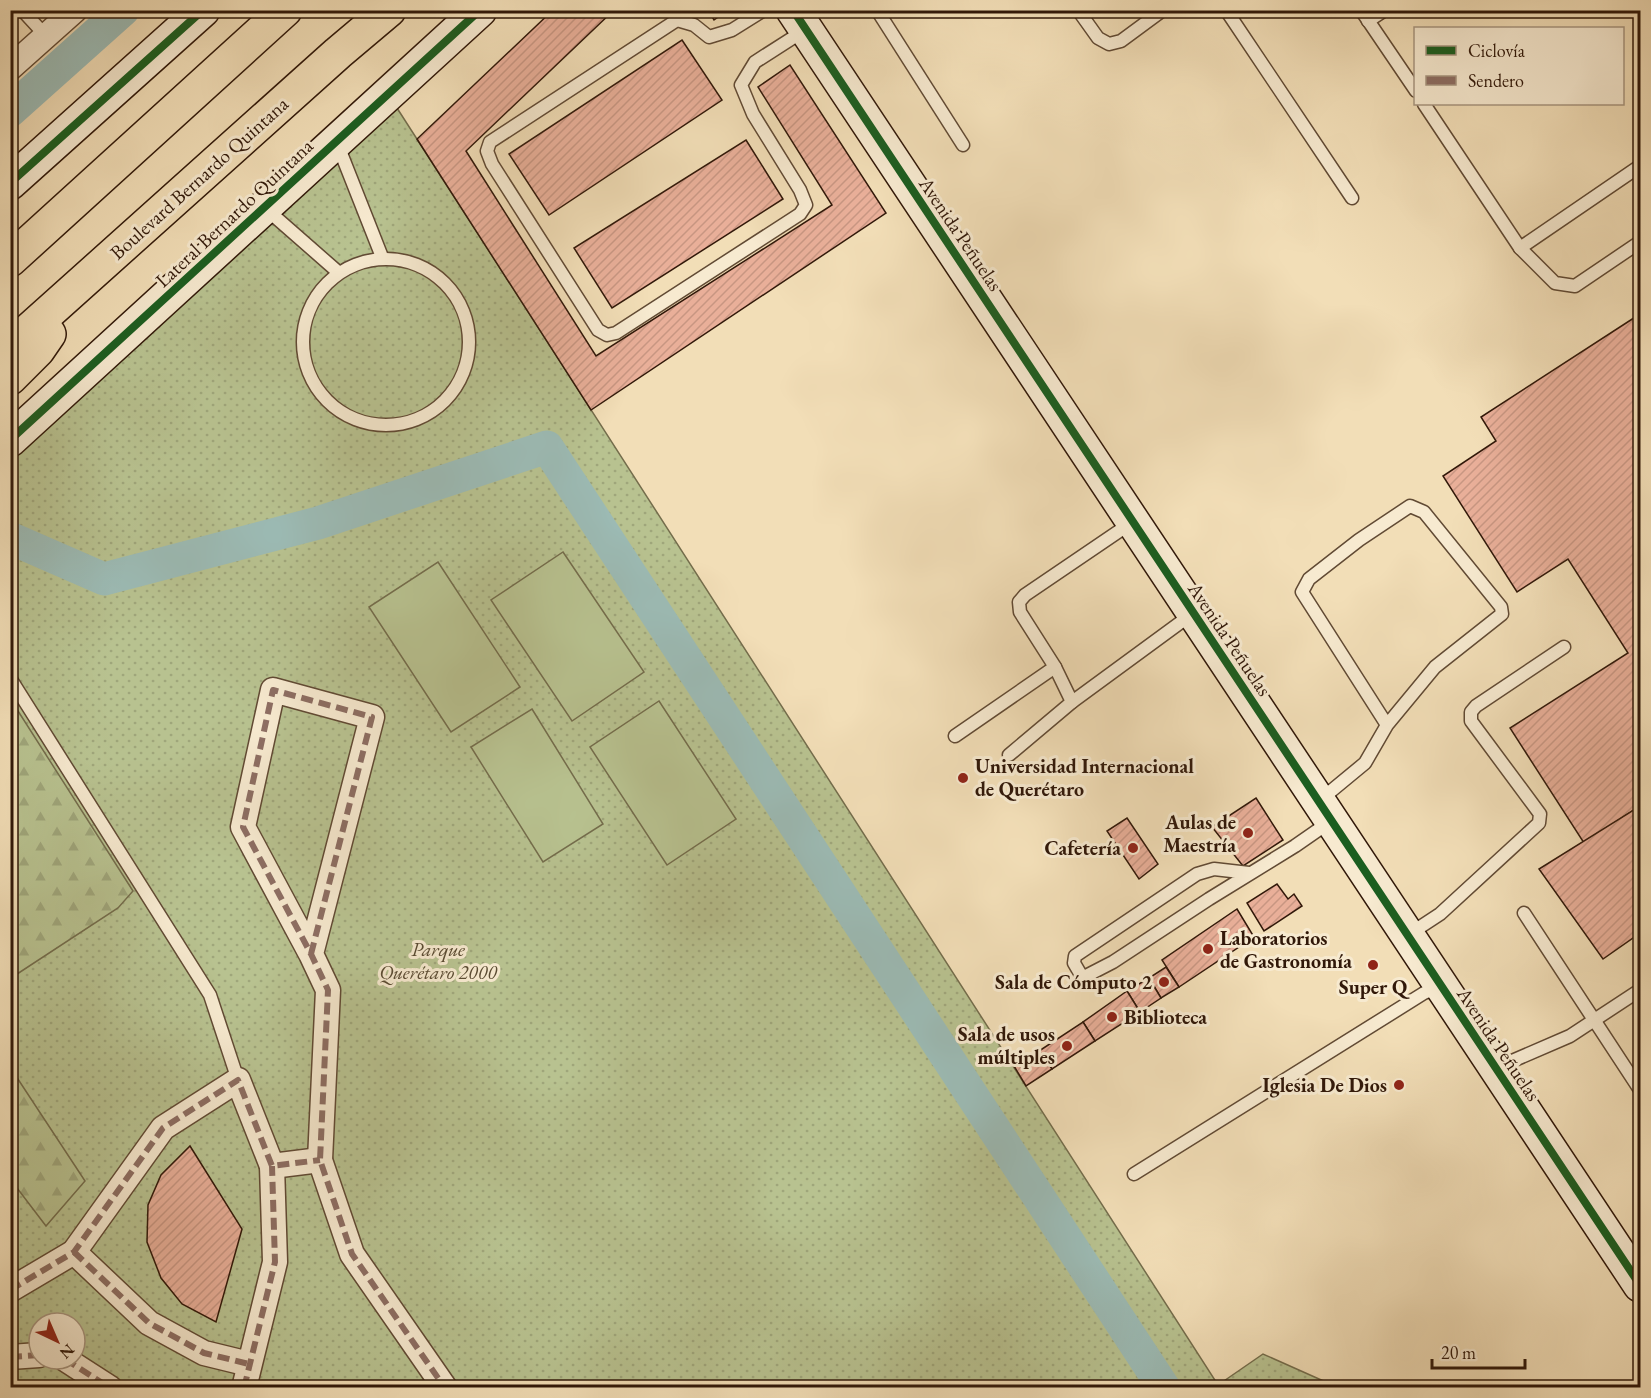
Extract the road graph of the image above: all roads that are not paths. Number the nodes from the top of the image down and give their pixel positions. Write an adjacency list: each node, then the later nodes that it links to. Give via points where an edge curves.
1 (22, 10): 15 (lane)
2 (75, 10): 15 (street)
3 (203, 10): 22 (street)
4 (285, 10): 28 (main road)
5 (389, 10): 30 (main road, Boulevard Bernardo Quintana)
6 (480, 10): 19 (street, Lateral Bernardo Quintana)
7 (765, 10): 14 (lane, via 732,30 709,37 694,25 677,20 490,142 487,151 492,164 598,330 607,335 626,327 800,214 806,206 741,86 755,62)
8 (876, 10): 20 (lane)
9 (1078, 10): 10 (lane, via 1098,38 1110,44 1121,41)
10 (1163, 10)
11 (1226, 10): 23 (lane)
12 (1384, 10): 13 (lane)
13 (1365, 16): 17 (lane)
14 (799, 20): 34 (street, Avenida Peñuelas)
15 (46, 36): 16 (street)
16 (10, 68)
17 (1414, 88)
18 (1425, 105): 26 (lane)
19 (336, 141): 24 (street, Lateral Bernardo Quintana); 27 (lane)
20 (963, 146)
21 (1641, 166): 26 (lane)
22 (10, 183)
23 (1352, 198)
24 (264, 207): 29 (lane); 33 (street, Lateral Bernardo Quintana)
25 (1641, 242): 26 (lane, via 1575,286 1555,283)
26 (1520, 248)
27 (382, 257): 29 (lane); 29 (lane, via 420,263 452,286 471,331 461,383 431,414 380,427 340,414 314,386 302,354 309,306)
28 (10, 260)
29 (338, 273)
30 (89, 276): 31 (main road, Boulevard Bernardo Quintana); 32 (main road, via 38,350)
31 (10, 347)
32 (10, 378)
33 (10, 440)
34 (1132, 522): 35 (street, Avenida Peñuelas); 37 (lane, via 1019,602 1020,612)
35 (1193, 613): 39 (lane); 43 (street, Avenida Peñuelas)
36 (1564, 647): 46 (lane, via 1472,712 1471,721 1540,814 1539,823 1440,914)
37 (1055, 667): 39 (lane); 41 (lane)
38 (10, 678): 52 (lane, via 210,995)
39 (1072, 702): 42 (lane)
40 (1387, 725): 40 (lane, via 1435,667 1502,614 1501,606 1424,512 1410,506 1309,579 1302,592); 43 (lane, via 1365,763)
41 (955, 736)
42 (1009, 755)
43 (1324, 811): 44 (lane, via 1295,846); 46 (street, Avenida Peñuelas)
44 (1249, 873): 44 (lane, via 1214,869 1197,874 1075,956 1074,963 1081,975 1088,976)
45 (1524, 914): 50 (lane)
46 (1407, 936): 48 (street, Avenida Peñuelas)
47 (311, 954): 47 (street, via 243,827 273,690 372,717); 54 (street, via 328,990)
48 (1441, 987): 51 (street, Avenida Peñuelas); 56 (lane, via 1424,993)
49 (1641, 990): 50 (lane, Avenida Peñuelas)
50 (1595, 1020): 51 (lane, Avenida Peñuelas, via 1570,1036); 53 (lane)
51 (1495, 1068): 58 (street, Avenida Peñuelas)
52 (238, 1080): 55 (street); 57 (street, via 163,1128)
53 (1641, 1090)
54 (320, 1160): 55 (street); 65 (street, via 352,1254)
55 (272, 1166): 63 (street, via 275,1262)
56 (1134, 1174)
57 (74, 1252): 59 (street); 63 (street, via 149,1323)
58 (1641, 1285)
59 (10, 1290)
60 (27, 1356): 61 (street)
61 (10, 1357)
62 (84, 1371): 64 (street)
63 (247, 1376)
64 (110, 1388)
65 (445, 1388)

